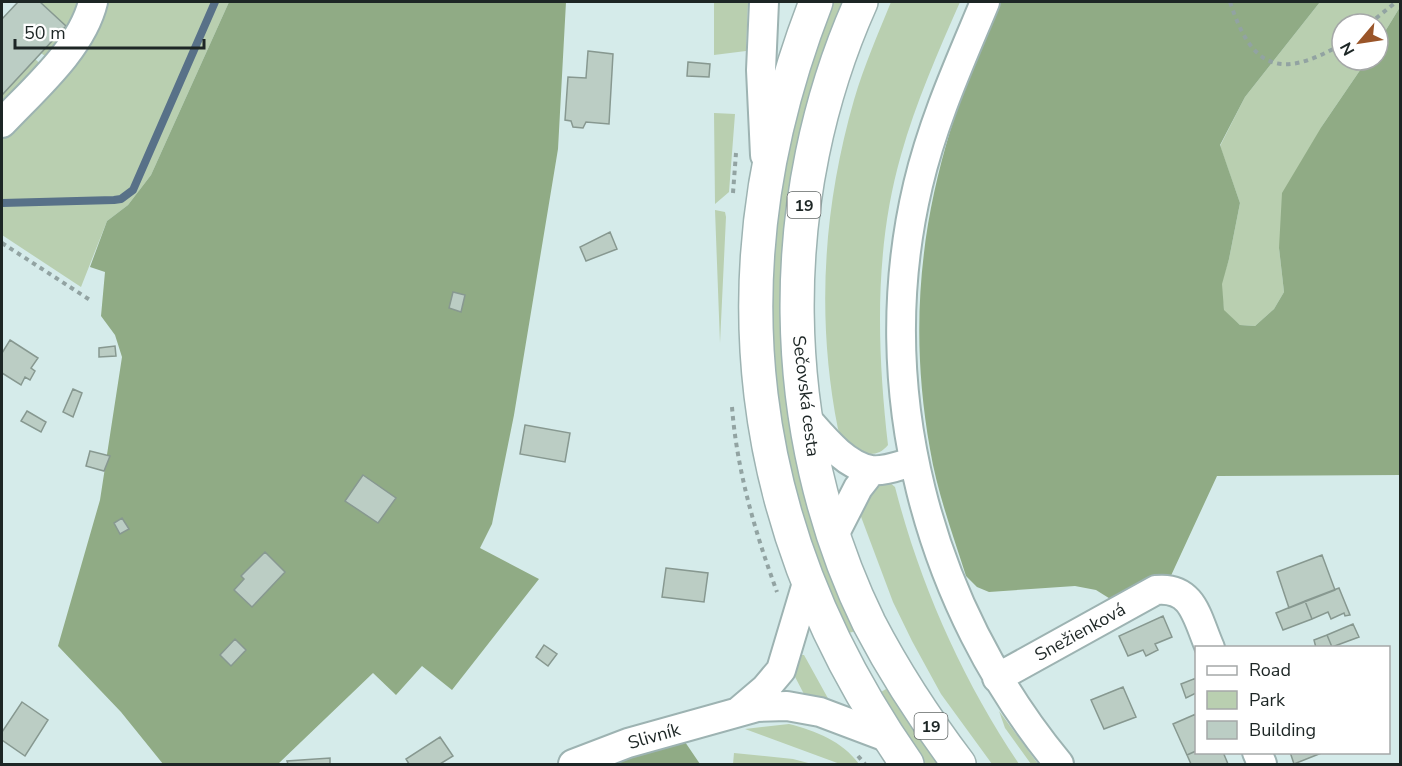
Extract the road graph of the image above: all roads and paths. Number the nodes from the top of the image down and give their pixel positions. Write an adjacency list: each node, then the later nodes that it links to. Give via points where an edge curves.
1 (93, 2): 10 (street, via 88,21 75,42)
2 (764, 2): 11 (street, via 761,70)
3 (816, 2): 11 (main road, 19, via 790,74)
4 (861, 2): 14 (main road, Sečovská cesta / 19, via 822,111 801,222 798,341)
5 (985, 2): 15 (street, via 929,142 909,232 900,340)
6 (1230, 2): 9 (path, via 1251,49 1266,60 1303,63)
7 (1396, 2): 8 (path)
8 (1384, 12)
9 (1330, 51)
10 (2, 123)
11 (766, 177): 18 (main road, 19, via 757,274 760,394 776,484)
12 (2, 243): 13 (path)
13 (90, 300)
14 (805, 417): 16 (street, via 842,454); 17 (main road, Sečovská cesta / 19)
15 (913, 462): 16 (street); 20 (street, via 951,587)
16 (872, 470): 17 (street, via 858,488)
17 (834, 535): 25 (main road, Sečovská cesta / 19, via 874,631 917,706)
18 (807, 583): 21 (street, via 781,670); 22 (main road, 19, via 846,667)
19 (1209, 646): 20 (street, Snežienková, via 1187,598 1165,589 1148,594)
20 (997, 678): 26 (street)
21 (738, 712): 22 (street, Slivník, via 775,706 804,708 836,716); 23 (street, Slivník, via 628,742)
22 (889, 738): 24 (main road, 19)
23 (573, 765)
24 (907, 765)
25 (959, 765)
26 (1059, 765)

